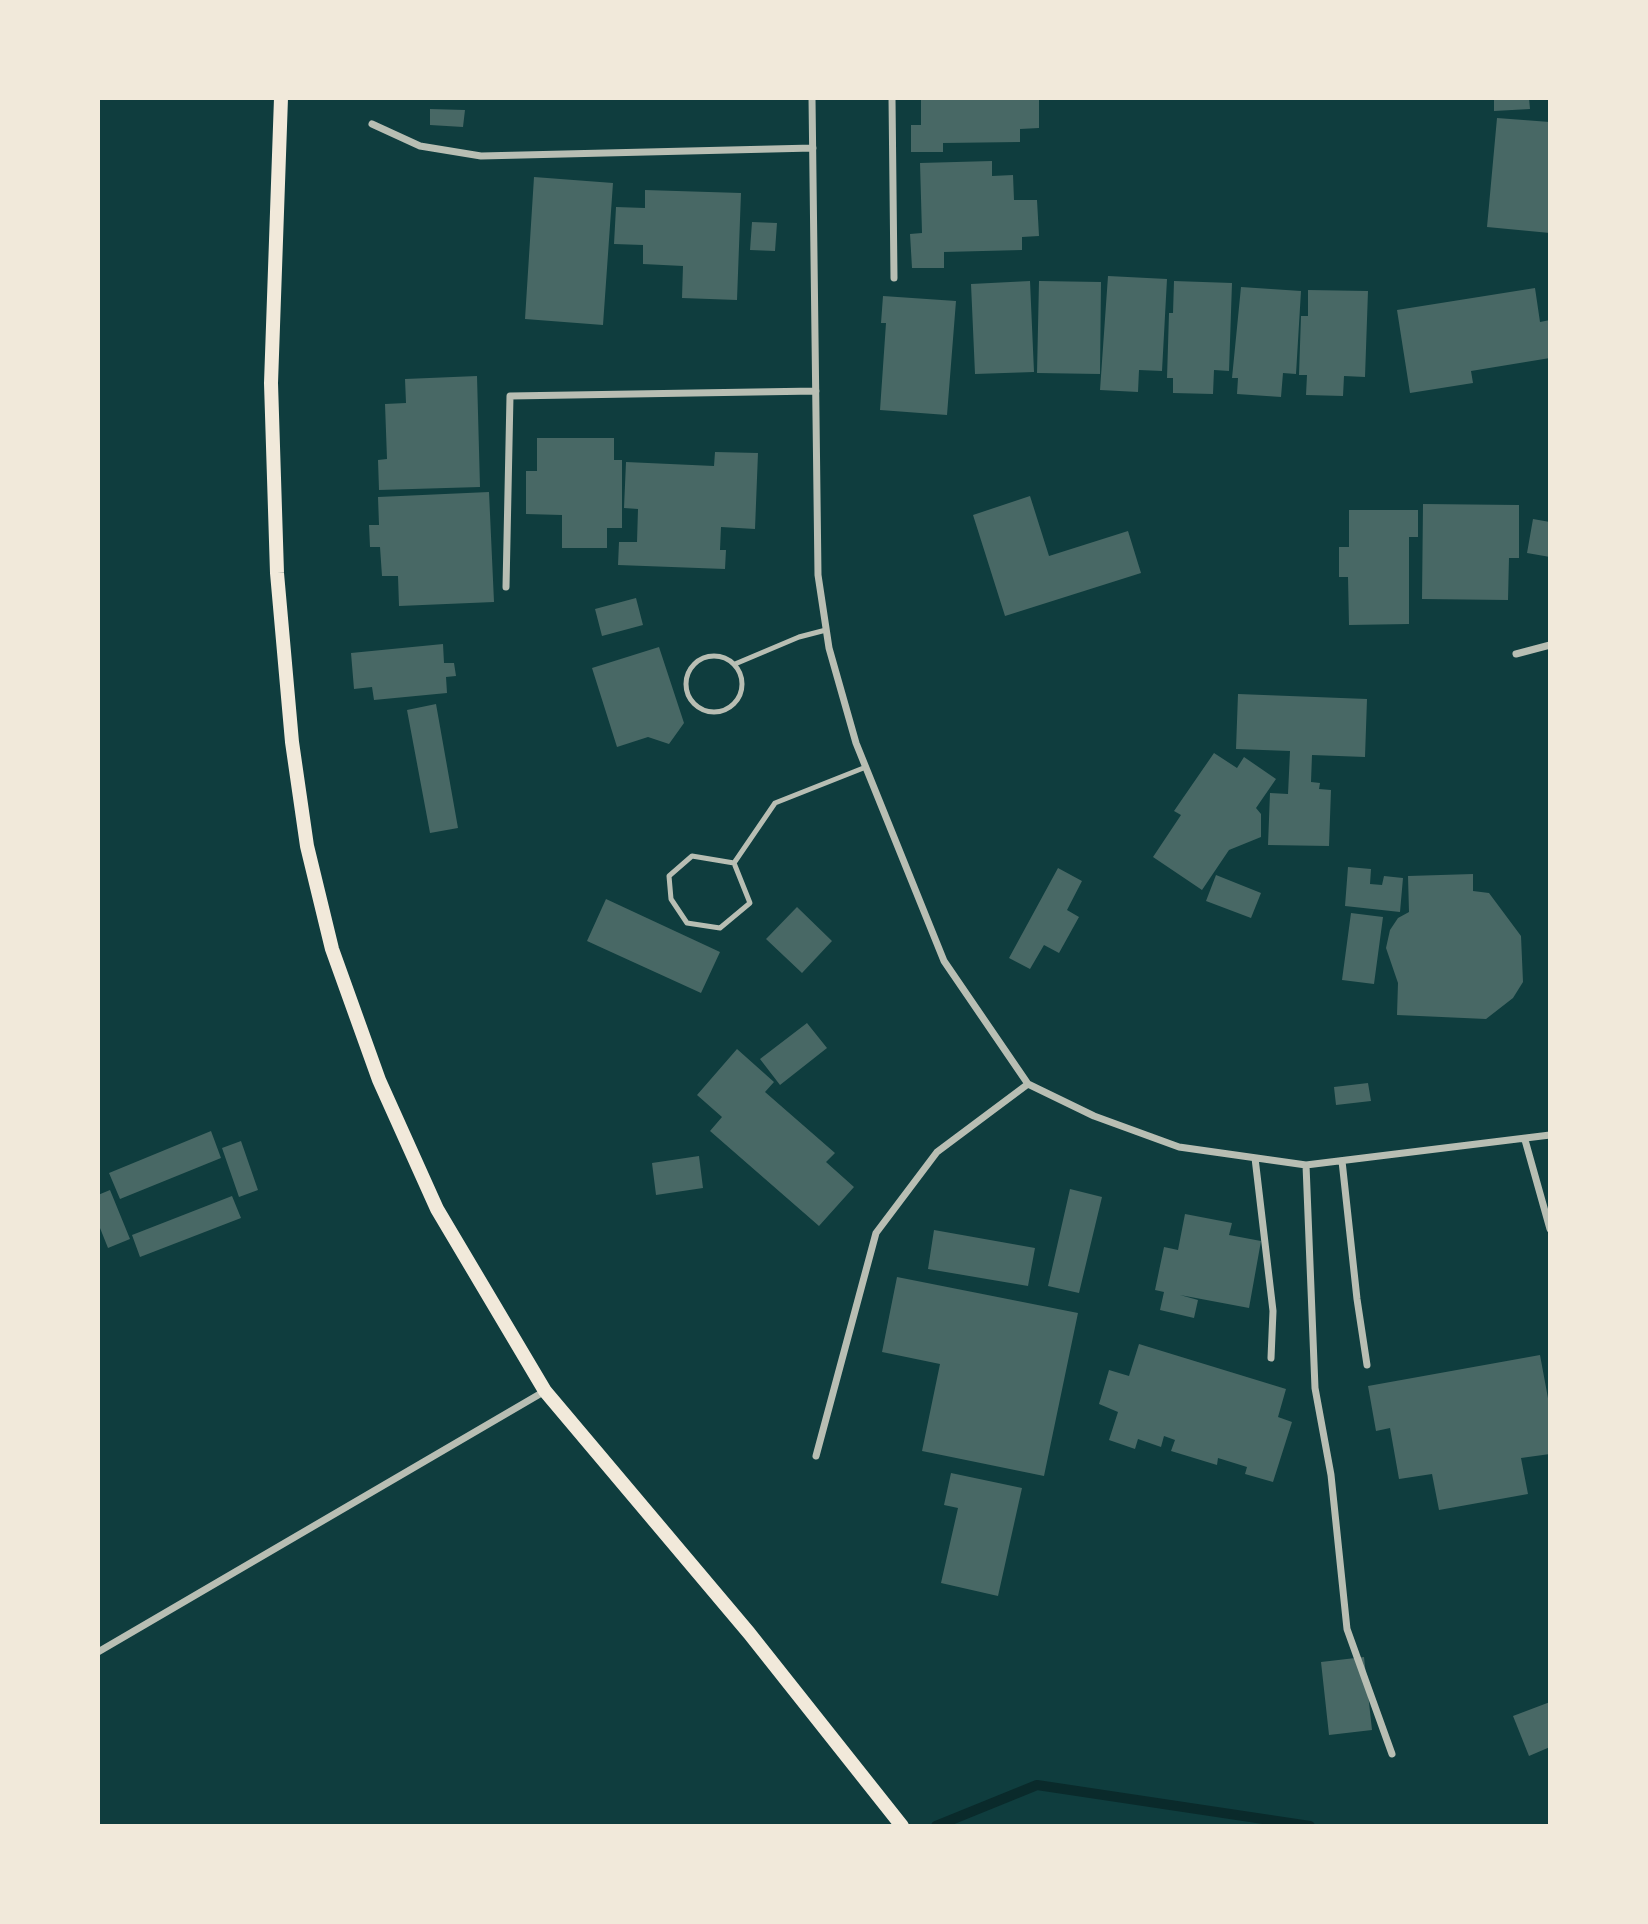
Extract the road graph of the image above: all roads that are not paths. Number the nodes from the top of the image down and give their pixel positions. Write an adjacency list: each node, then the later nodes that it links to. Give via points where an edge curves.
1 (281, 98): 24 (main road, via 271,383 277,573 292,742 307,846 332,949 379,1080 437,1209)
2 (812, 98): 5 (street)
3 (892, 98): 6 (street)
4 (372, 124): 5 (street, via 420,146 481,156)
5 (813, 148): 7 (street)
6 (894, 278)
7 (816, 391): 8 (street, via 510,396); 9 (street, via 818,575)
8 (506, 587)
9 (826, 630): 12 (lane); 13 (street)
10 (1550, 645): 11 (street)
11 (1516, 654)
12 (735, 664): 12 (lane, via 719,655 701,658 689,670 686,688 693,704 709,712 727,710 734,704 743,680)
13 (866, 767): 14 (lane, via 775,803); 15 (street, via 944,961)
14 (734, 863): 14 (lane, via 750,903 720,928 687,923 671,899 669,876 692,856)
15 (1028, 1084): 18 (street, via 1094,1116 1179,1147); 25 (street, via 937,1152 876,1233)
16 (1550, 1135): 17 (street)
17 (1525, 1140): 19 (street); 21 (street)
18 (1255, 1158): 20 (street); 22 (street, via 1273,1311)
19 (1342, 1161): 20 (street); 23 (street)
20 (1306, 1165): 27 (street, via 1315,1388 1331,1475 1347,1629)
21 (1550, 1229)
22 (1271, 1358)
23 (1367, 1365)
24 (545, 1391): 26 (street); 28 (main road, via 749,1633)
25 (816, 1456)
26 (98, 1652)
27 (1392, 1755)
28 (899, 1821)

